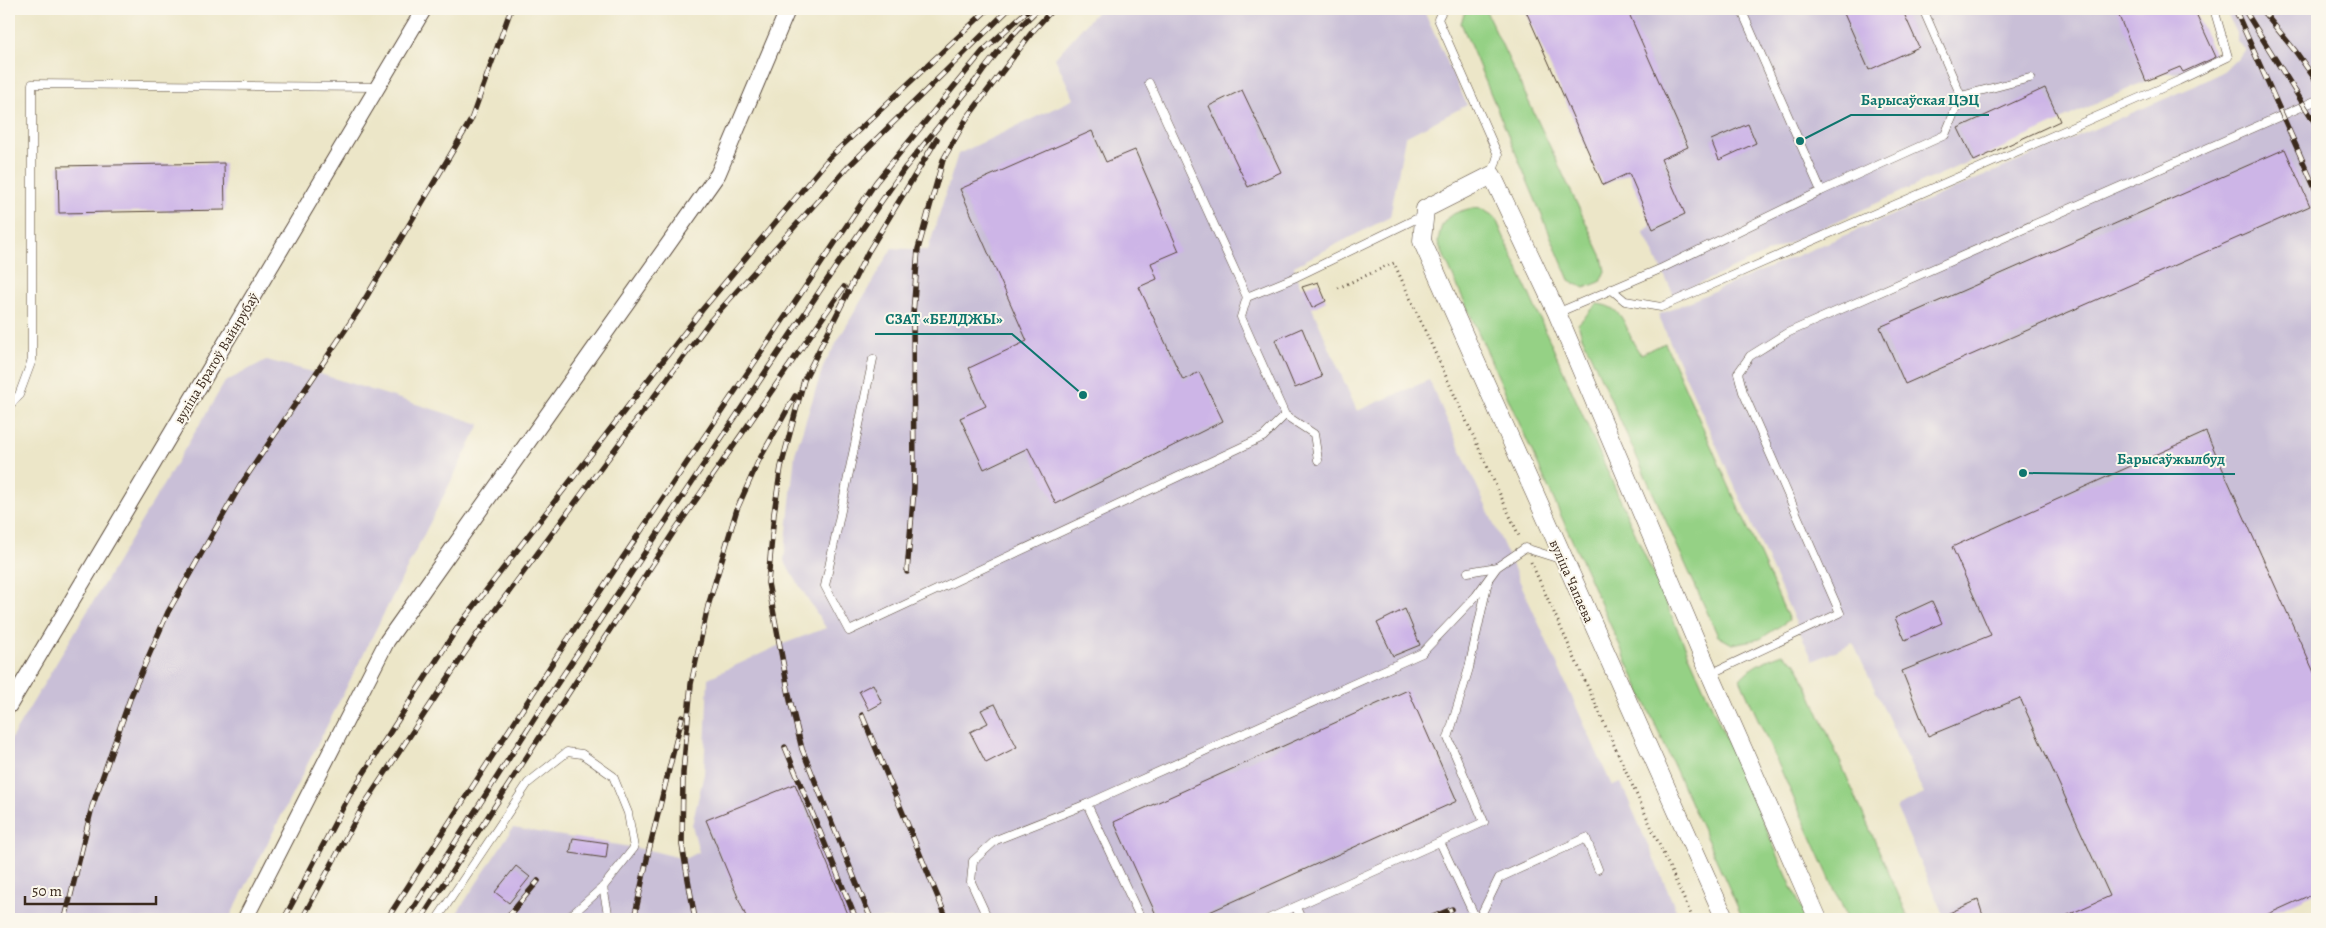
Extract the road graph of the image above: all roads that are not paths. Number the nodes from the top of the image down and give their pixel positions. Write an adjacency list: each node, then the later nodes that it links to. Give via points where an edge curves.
1 (424, 9): 9 (street, вуліца Братоў Вайнрубаў)
2 (788, 9): 33 (street, via 718,174 387,640)
3 (1443, 9): 12 (lane, via 1438,19 1498,155)
4 (1741, 9): 13 (lane)
5 (1923, 9): 10 (lane)
6 (2214, 9): 15 (lane, via 2228,57 2178,81 1661,306 1625,301)
7 (2030, 78): 10 (lane)
8 (1149, 83): 16 (lane)
9 (377, 87): 19 (lane, via 32,84 32,360 19,395); 27 (street, вуліца Братоў Вайнрубаў)
10 (1961, 96): 13 (lane, via 1945,136)
11 (2317, 100): 26 (lane, via 1787,334 1750,356 1738,372 1743,392 1840,613)
12 (1492, 174): 14 (street, via 1425,209); 17 (street)
13 (1821, 191): 15 (lane, via 1660,269)
14 (1424, 215): 16 (lane); 22 (street, вуліца Чапаева, via 1422,241)
15 (1611, 289): 17 (lane)
16 (1247, 297): 20 (lane, via 1241,317)
17 (1558, 314): 26 (street)
18 (873, 358): 20 (lane, via 825,586 849,631 1264,437)
19 (9, 406)
20 (1285, 415): 21 (lane, via 1314,434)
21 (1318, 460)
22 (1563, 560): 23 (lane, via 1525,548); 42 (street, вуліца Чапаева)
23 (1496, 567): 24 (lane); 25 (lane)
24 (1468, 572)
25 (1489, 576): 28 (lane, via 1476,596 1422,653); 29 (lane, via 1469,668 1448,738 1484,822)
26 (1710, 674): 43 (street)
27 (9, 706)
28 (1087, 804): 37 (lane, via 996,840 973,861 971,882); 38 (lane)
29 (1440, 842): 32 (lane); 41 (lane)
30 (1598, 870): 41 (lane, via 1586,838 1499,878)
31 (603, 887): 34 (lane, via 634,848 628,813 613,776 582,754 567,752 528,783); 35 (lane); 36 (lane)
32 (1296, 907): 39 (lane); 40 (lane)
33 (245, 919)
34 (437, 919)
35 (568, 919)
36 (610, 919)
37 (988, 919)
38 (1141, 919)
39 (1268, 919)
40 (1301, 919)
41 (1477, 919)
42 (1725, 919)
43 (1818, 919)

